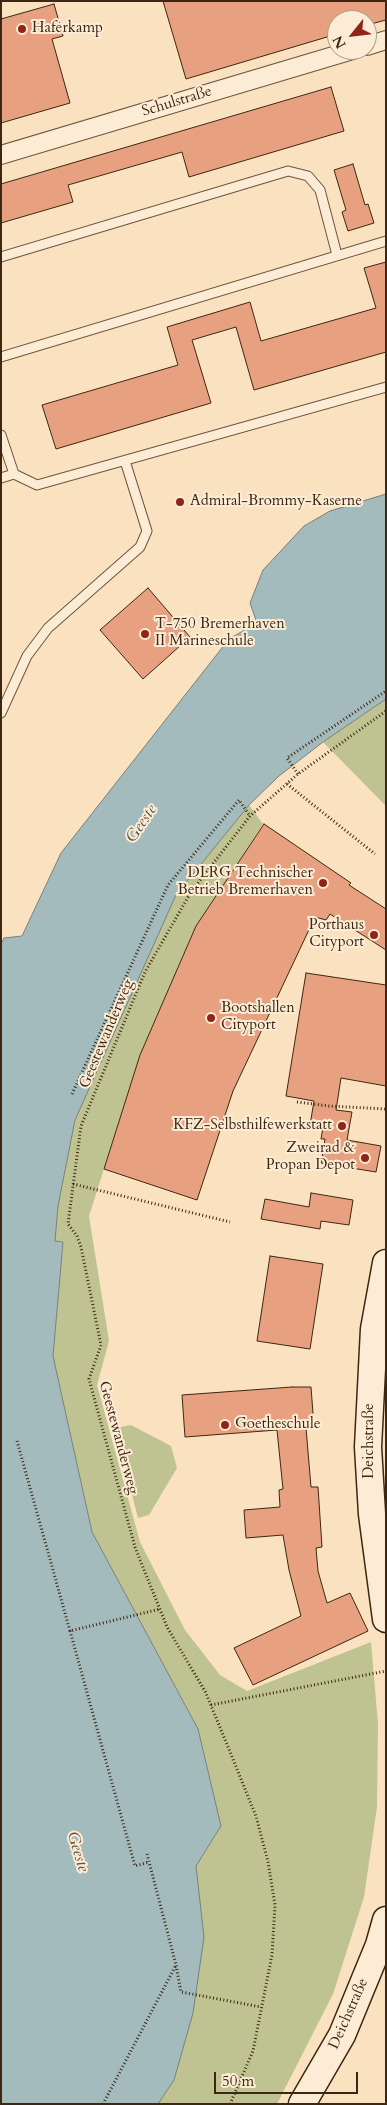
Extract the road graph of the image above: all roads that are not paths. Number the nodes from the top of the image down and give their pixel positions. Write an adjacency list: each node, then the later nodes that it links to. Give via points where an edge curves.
1 (327, 58): 2 (street, Schulstraße)
2 (1, 155)
3 (386, 241): 5 (lane)
4 (1, 256): 5 (lane, via 288,171 308,176 320,190)
5 (338, 256): 6 (lane)
6 (1, 358)
7 (386, 387): 9 (lane)
8 (1, 435): 10 (lane)
9 (125, 461): 10 (lane, via 37,485); 12 (lane, via 148,531 140,547 48,628 27,656)
10 (14, 474): 11 (lane)
11 (1, 478)
12 (1, 714)
13 (386, 1263): 14 (main road, Deichstraße, via 374,1329 368,1447 372,1514)
14 (386, 1619)
15 (386, 1920): 16 (main road, Deichstraße, via 342,2036)
16 (302, 2104)

